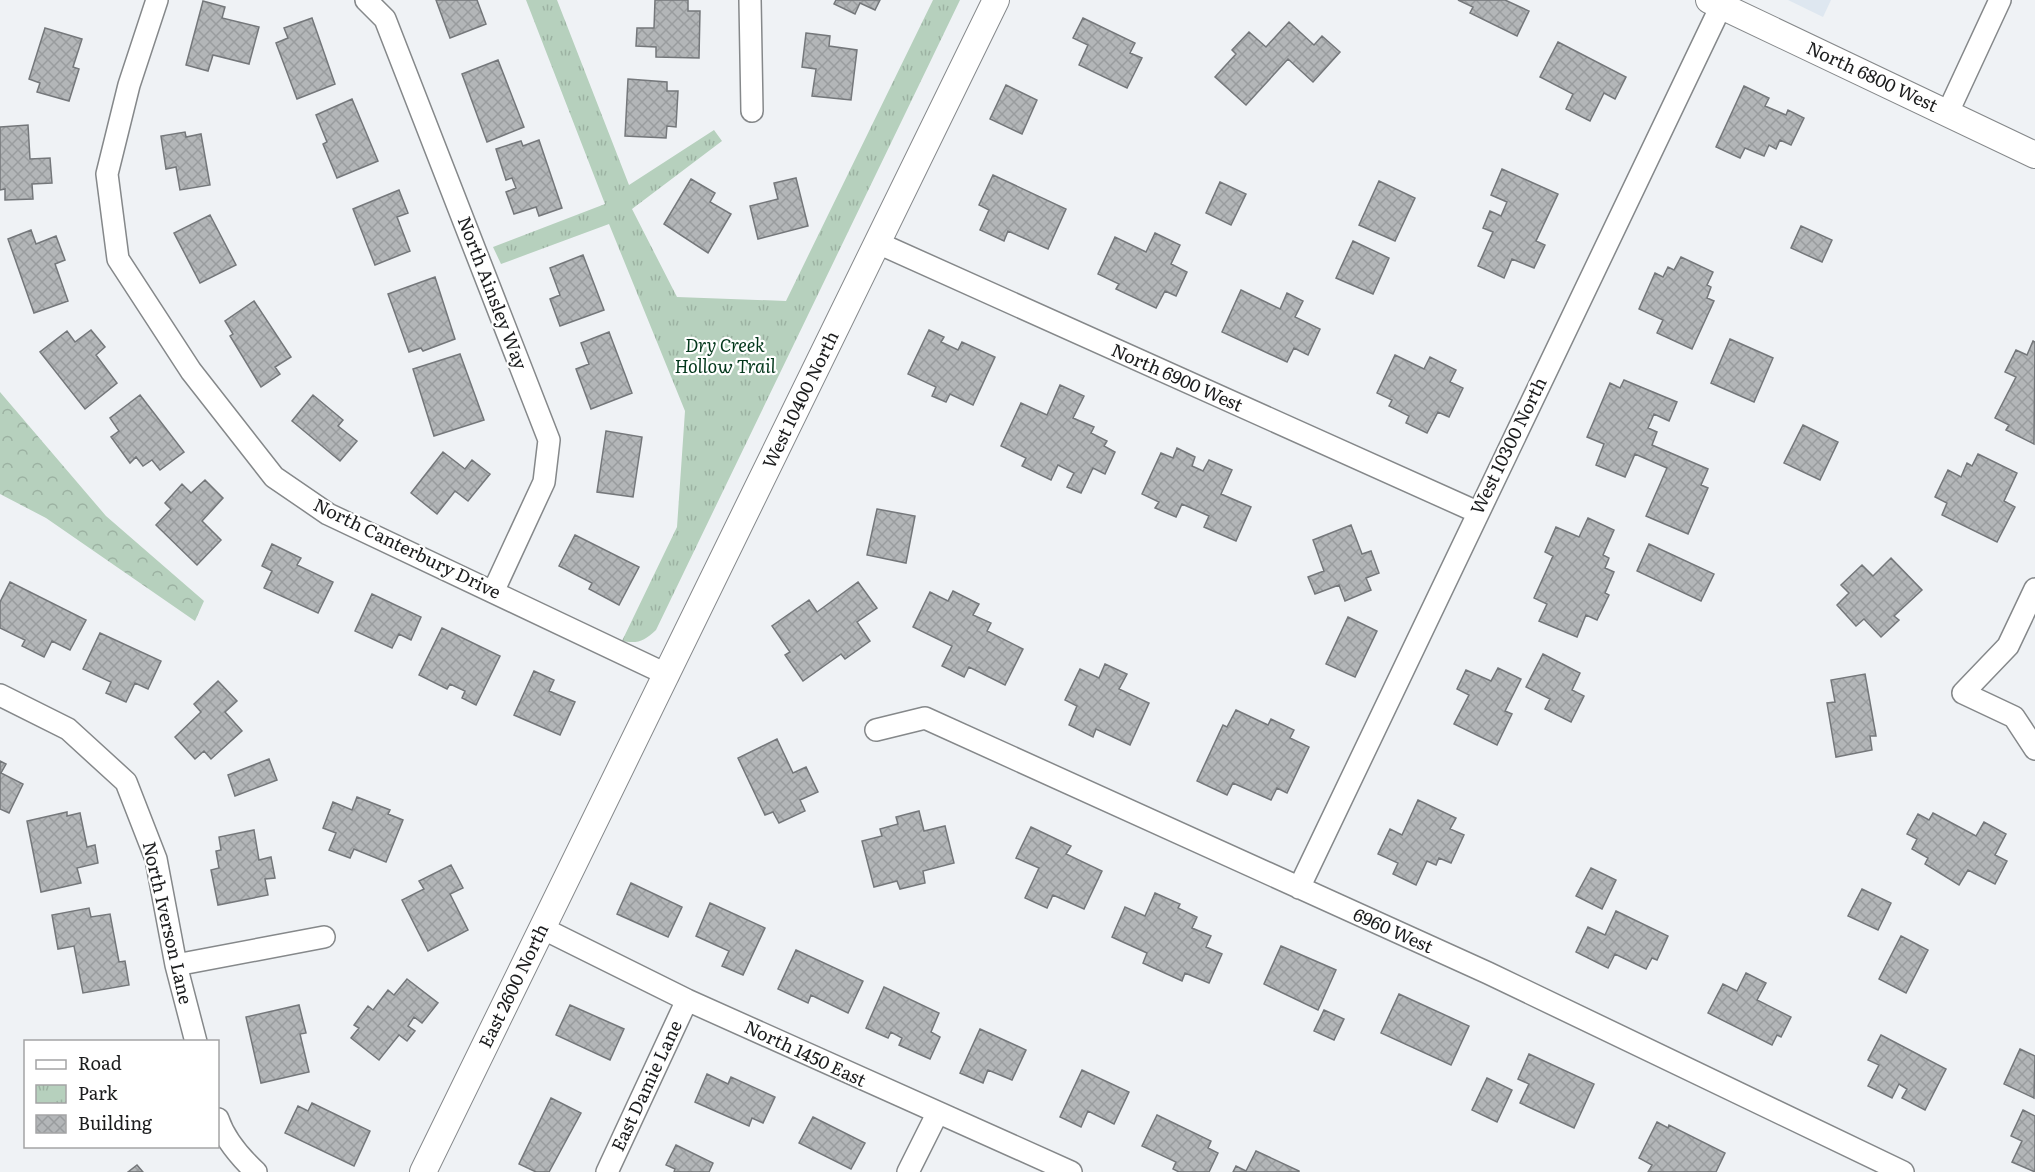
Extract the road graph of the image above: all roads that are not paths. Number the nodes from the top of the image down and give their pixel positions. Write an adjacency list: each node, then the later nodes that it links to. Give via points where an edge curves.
1 (157, 0): 13 (street, North Canterbury Drive, via 129,85 107,174 118,259 191,371 274,477 328,514)
2 (366, 0): 13 (street, North Ainsley Way, via 384,19 549,440 544,482)
3 (750, 0): 7 (street)
4 (996, 0): 10 (street, West 10400 North)
5 (2000, 0): 8 (street)
6 (1715, 3): 8 (street, North 6800 West); 11 (street, West 10300 North)
7 (752, 111)
8 (1948, 112): 9 (street, North 6800 West)
9 (2035, 155)
10 (878, 243): 11 (street, North 6900 West); 14 (street, West 10400 North)
11 (1477, 513): 19 (street, West 10300 North)
12 (2035, 589): 17 (street, via 2008,646 1963,693 2014,717)
13 (493, 592): 14 (street, North Canterbury Drive)
14 (668, 675): 18 (street, West 10400 North)
15 (0, 695): 22 (street, North Iverson Lane, via 68,729 126,782 156,859)
16 (876, 730): 19 (street, 6960 West, via 925,718)
17 (2035, 749)
18 (604, 799): 20 (street, East 2600 North)
19 (1299, 888): 32 (street, 6960 West, via 1538,997)
20 (542, 928): 23 (street, North 1450 East); 28 (street, East 2600 North)
21 (324, 937): 22 (street)
22 (176, 964): 24 (street, North Iverson Lane)
23 (687, 1000): 25 (street, North 1450 East); 29 (street, East Damie Lane)
24 (196, 1040)
25 (937, 1114): 30 (street); 31 (street, North 1450 East)
26 (219, 1122): 27 (street)
27 (256, 1172)
28 (423, 1172)
29 (607, 1172)
30 (908, 1172)
31 (1071, 1172)
32 (1903, 1172)

